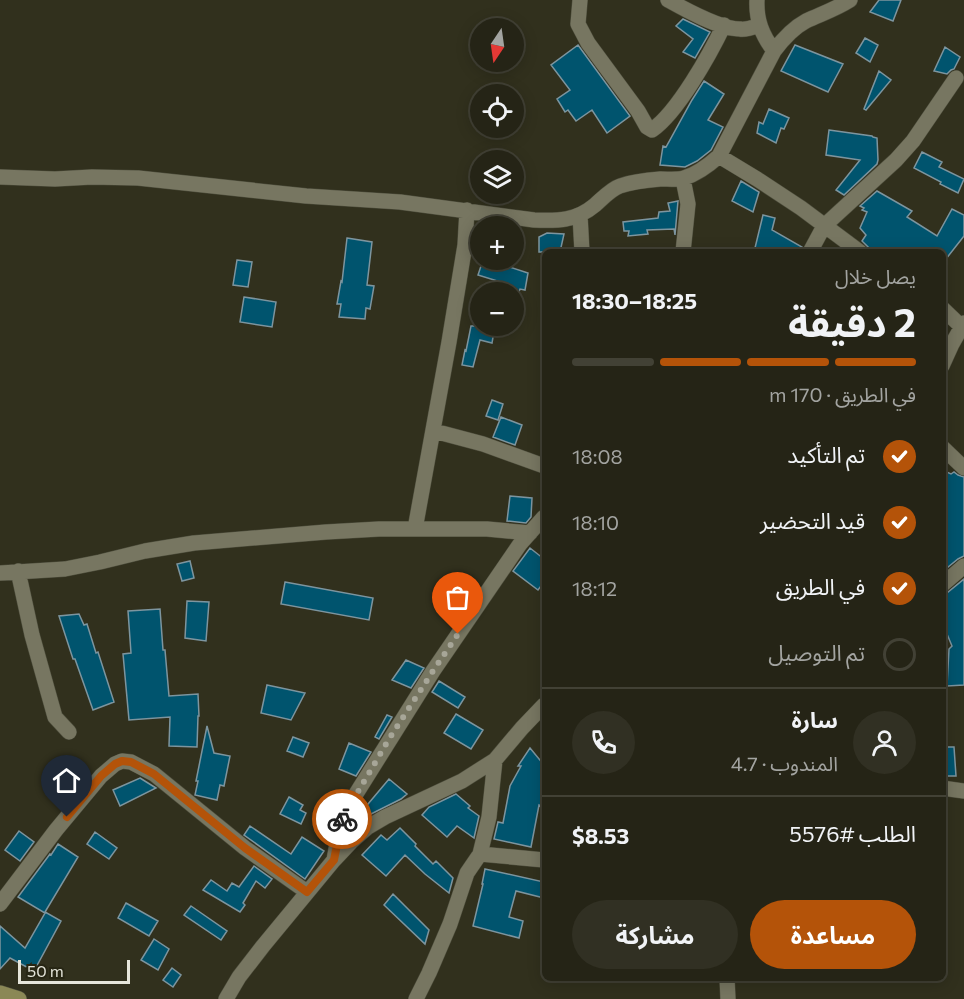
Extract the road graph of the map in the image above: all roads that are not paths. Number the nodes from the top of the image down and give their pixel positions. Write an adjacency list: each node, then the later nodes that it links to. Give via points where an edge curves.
1 (580, 0): 5 (street, via 578,24 588,43 652,130 688,87)
2 (668, 0): 5 (street)
3 (757, 0): 6 (street)
4 (850, 0): 7 (street, via 805,21)
5 (724, 26): 6 (street, via 740,30)
6 (760, 26): 7 (street)
7 (774, 51): 9 (street)
8 (956, 78): 14 (street, via 907,147)
9 (719, 156): 11 (street); 14 (street)
10 (0, 177): 12 (street, via 138,178)
11 (683, 179): 13 (street, via 648,180 617,187); 16 (street, via 688,204)
12 (467, 210): 13 (street, via 534,220 565,220); 22 (street, via 465,245)
13 (580, 215): 15 (street)
14 (824, 226): 17 (street); 18 (street)
15 (582, 249)
16 (683, 249)
17 (812, 249)
18 (856, 249)
19 (946, 312): 20 (street)
20 (963, 327): 21 (street)
21 (946, 357)
22 (434, 431): 24 (street); 27 (street)
23 (946, 451): 25 (street)
24 (542, 465)
25 (964, 468)
26 (542, 519): 28 (street)
27 (415, 529): 28 (street); 30 (street, via 194,543 65,569)
28 (530, 533): 39 (street, via 433,671 344,813)
29 (964, 566): 32 (street)
30 (18, 571): 31 (street); 34 (street, via 55,717)
31 (0, 573)
32 (946, 582)
33 (542, 707): 35 (street)
34 (69, 732)
35 (495, 760): 38 (street, via 489,817); 39 (street, via 462,781 368,827)
36 (946, 788): 37 (street)
37 (964, 790)
38 (480, 854): 40 (street); 47 (street, via 467,873 450,924)
39 (334, 860): 41 (street)
40 (542, 860)
41 (307, 892): 42 (street, via 245,848 154,774 122,761 101,776); 46 (street)
42 (0, 904)
43 (727, 981): 48 (street)
44 (0, 993): 45 (street)
45 (20, 999)
46 (226, 999)
47 (416, 999)
48 (728, 999)

